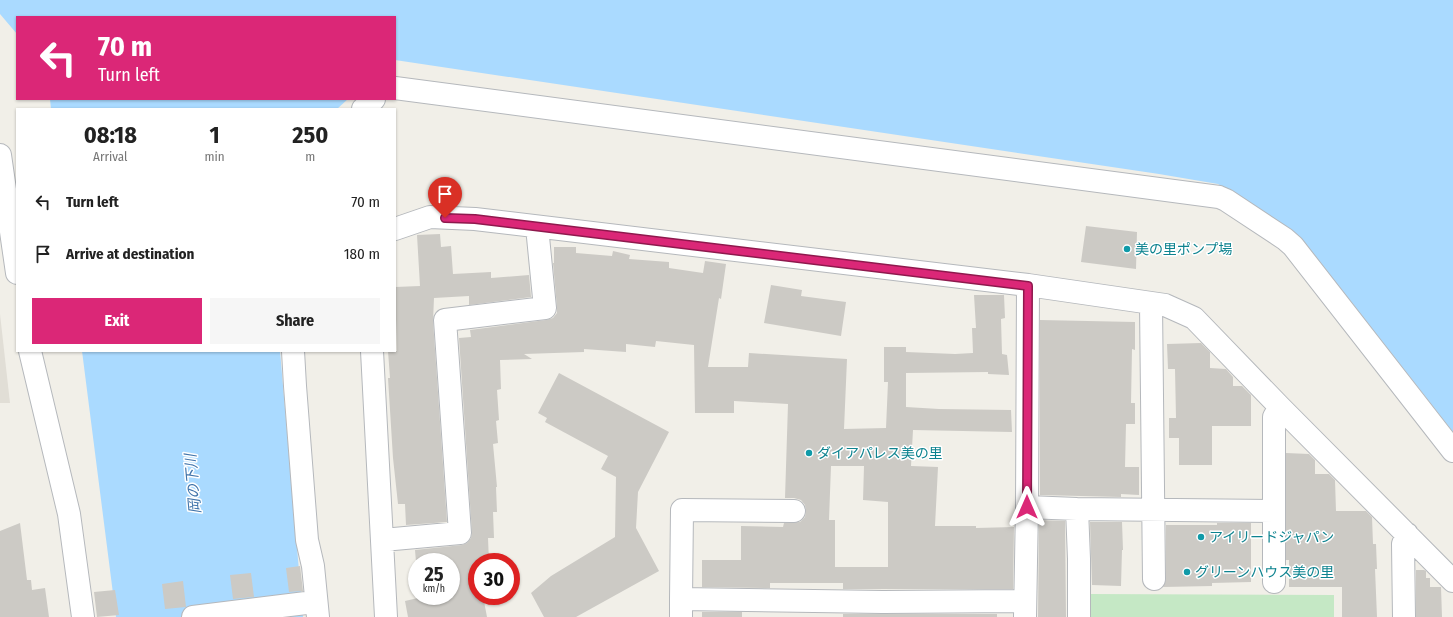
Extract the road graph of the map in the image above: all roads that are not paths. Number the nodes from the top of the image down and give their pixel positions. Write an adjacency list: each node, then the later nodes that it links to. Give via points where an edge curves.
1 (396, 88): 16 (street, via 1219,197 1293,246)
2 (373, 100): 3 (street)
3 (364, 108)
4 (0, 155): 7 (street)
5 (537, 227): 6 (street, via 475,219 430,217); 8 (street); 23 (street, via 545,308 445,320 460,533)
6 (396, 229)
7 (16, 266)
8 (1028, 286): 9 (street); 17 (street)
9 (1151, 304): 15 (street, via 1164,305 1194,318); 19 (street)
10 (30, 352): 31 (street, via 69,514)
11 (293, 352): 14 (street)
12 (304, 352): 14 (street)
13 (372, 352): 23 (street)
14 (294, 386): 29 (street, via 306,540 313,566)
15 (1280, 407): 21 (street, via 1274,417); 22 (street)
16 (1453, 451)
17 (1027, 507): 18 (street); 28 (street)
18 (1077, 509): 19 (street); 34 (street)
19 (1153, 510): 21 (street); 24 (street)
20 (794, 511): 27 (street, via 682,510)
21 (1274, 511): 26 (street)
22 (1407, 534): 25 (street); 35 (street, via 1403,544)
23 (383, 540): 33 (street)
24 (1154, 579)
25 (1453, 581)
26 (1274, 582)
27 (681, 608): 30 (street)
28 (1025, 609): 30 (street)
29 (312, 610): 32 (street)
30 (883, 610)
31 (83, 617)
32 (193, 617)
33 (386, 617)
34 (1079, 617)
35 (1404, 617)

